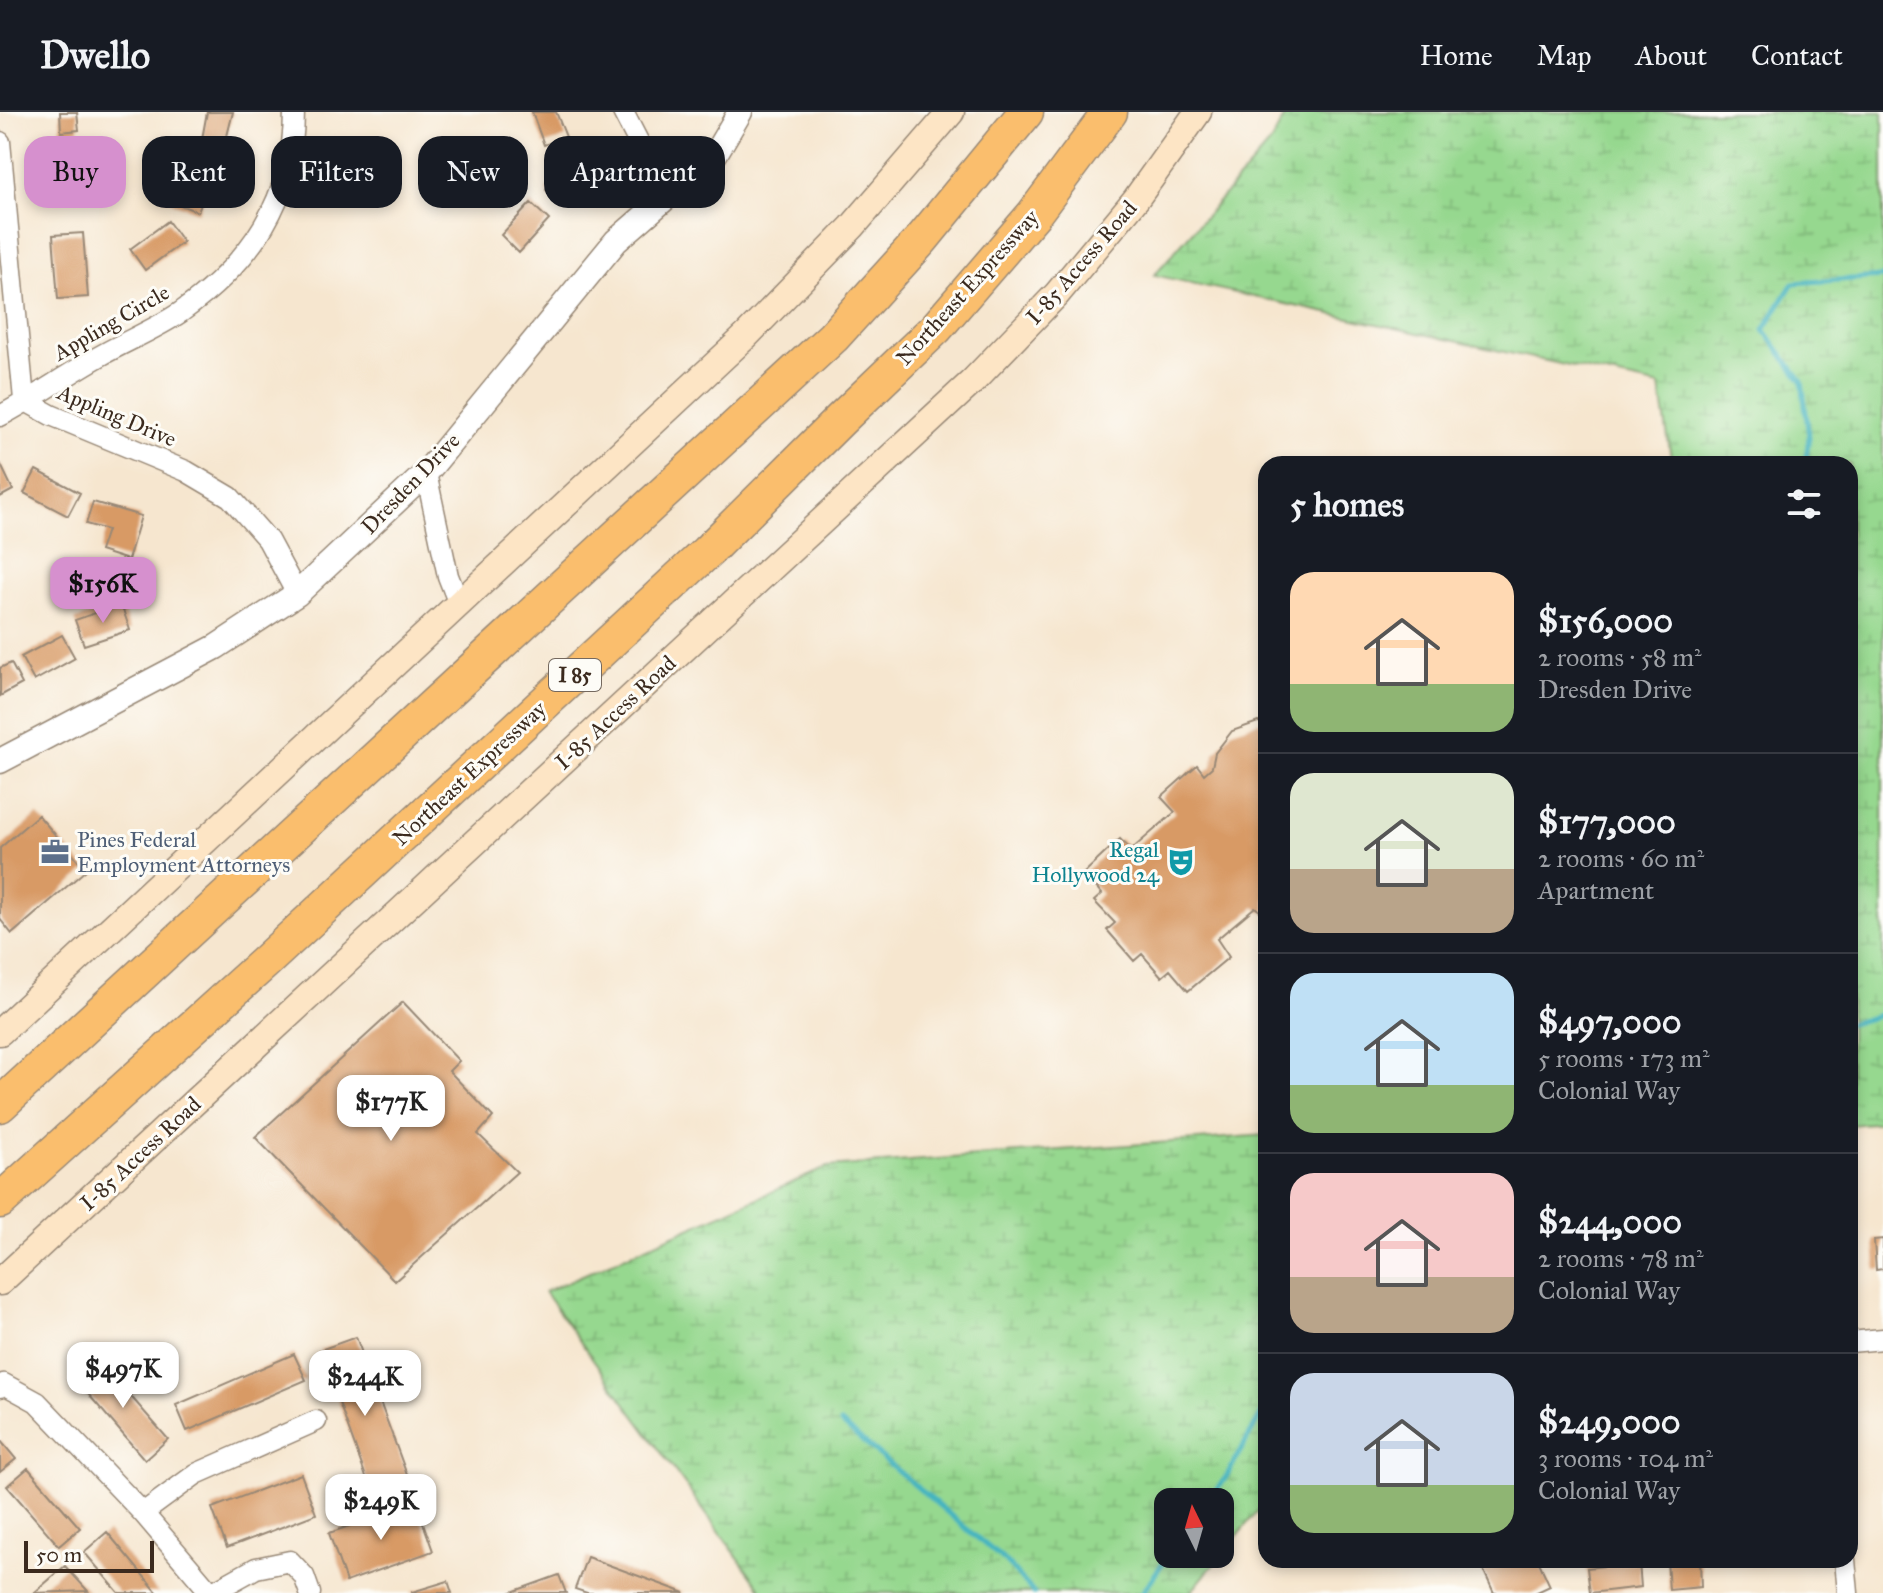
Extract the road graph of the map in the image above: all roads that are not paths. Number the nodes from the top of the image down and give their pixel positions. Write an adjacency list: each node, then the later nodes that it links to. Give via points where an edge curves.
1 (294, 112): 12 (street, Appling Circle, via 291,162 279,199 255,241 227,273 181,312)
2 (623, 112): 8 (street)
3 (740, 112): 9 (street, Dresden Drive)
4 (951, 112): 16 (main road, via 852,227 747,335)
5 (1026, 112): 19 (highway, via 833,337)
6 (1110, 112): 20 (highway, Northeast Expressway / I 85, via 1034,214 936,328 707,552)
7 (1198, 112): 21 (main road, I-85 Access Road, via 1136,199 1057,294 972,382)
8 (635, 136)
9 (725, 137)
10 (0, 142): 12 (street, Appling Drive)
11 (654, 208): 14 (street, Dresden Drive, via 616,241)
12 (24, 400): 13 (street, Appling Circle); 15 (street, Appling Drive, via 186,471 230,497 268,540)
13 (0, 416)
14 (426, 473): 15 (street, Dresden Drive); 16 (street)
15 (297, 594): 17 (street, Dresden Drive, via 216,647)
16 (459, 604): 18 (main road)
17 (0, 761)
18 (0, 1032)
19 (0, 1105)
20 (0, 1201)
21 (0, 1282)
22 (1883, 1339): 23 (street)
23 (1858, 1341)
24 (0, 1387): 26 (street, via 4,1384 37,1402)
25 (316, 1421): 26 (street, via 196,1474)
26 (143, 1513): 28 (street)
27 (1846, 1568): 30 (street)
28 (211, 1593): 29 (street, via 256,1568 290,1561)
29 (310, 1593)
30 (1848, 1593)

